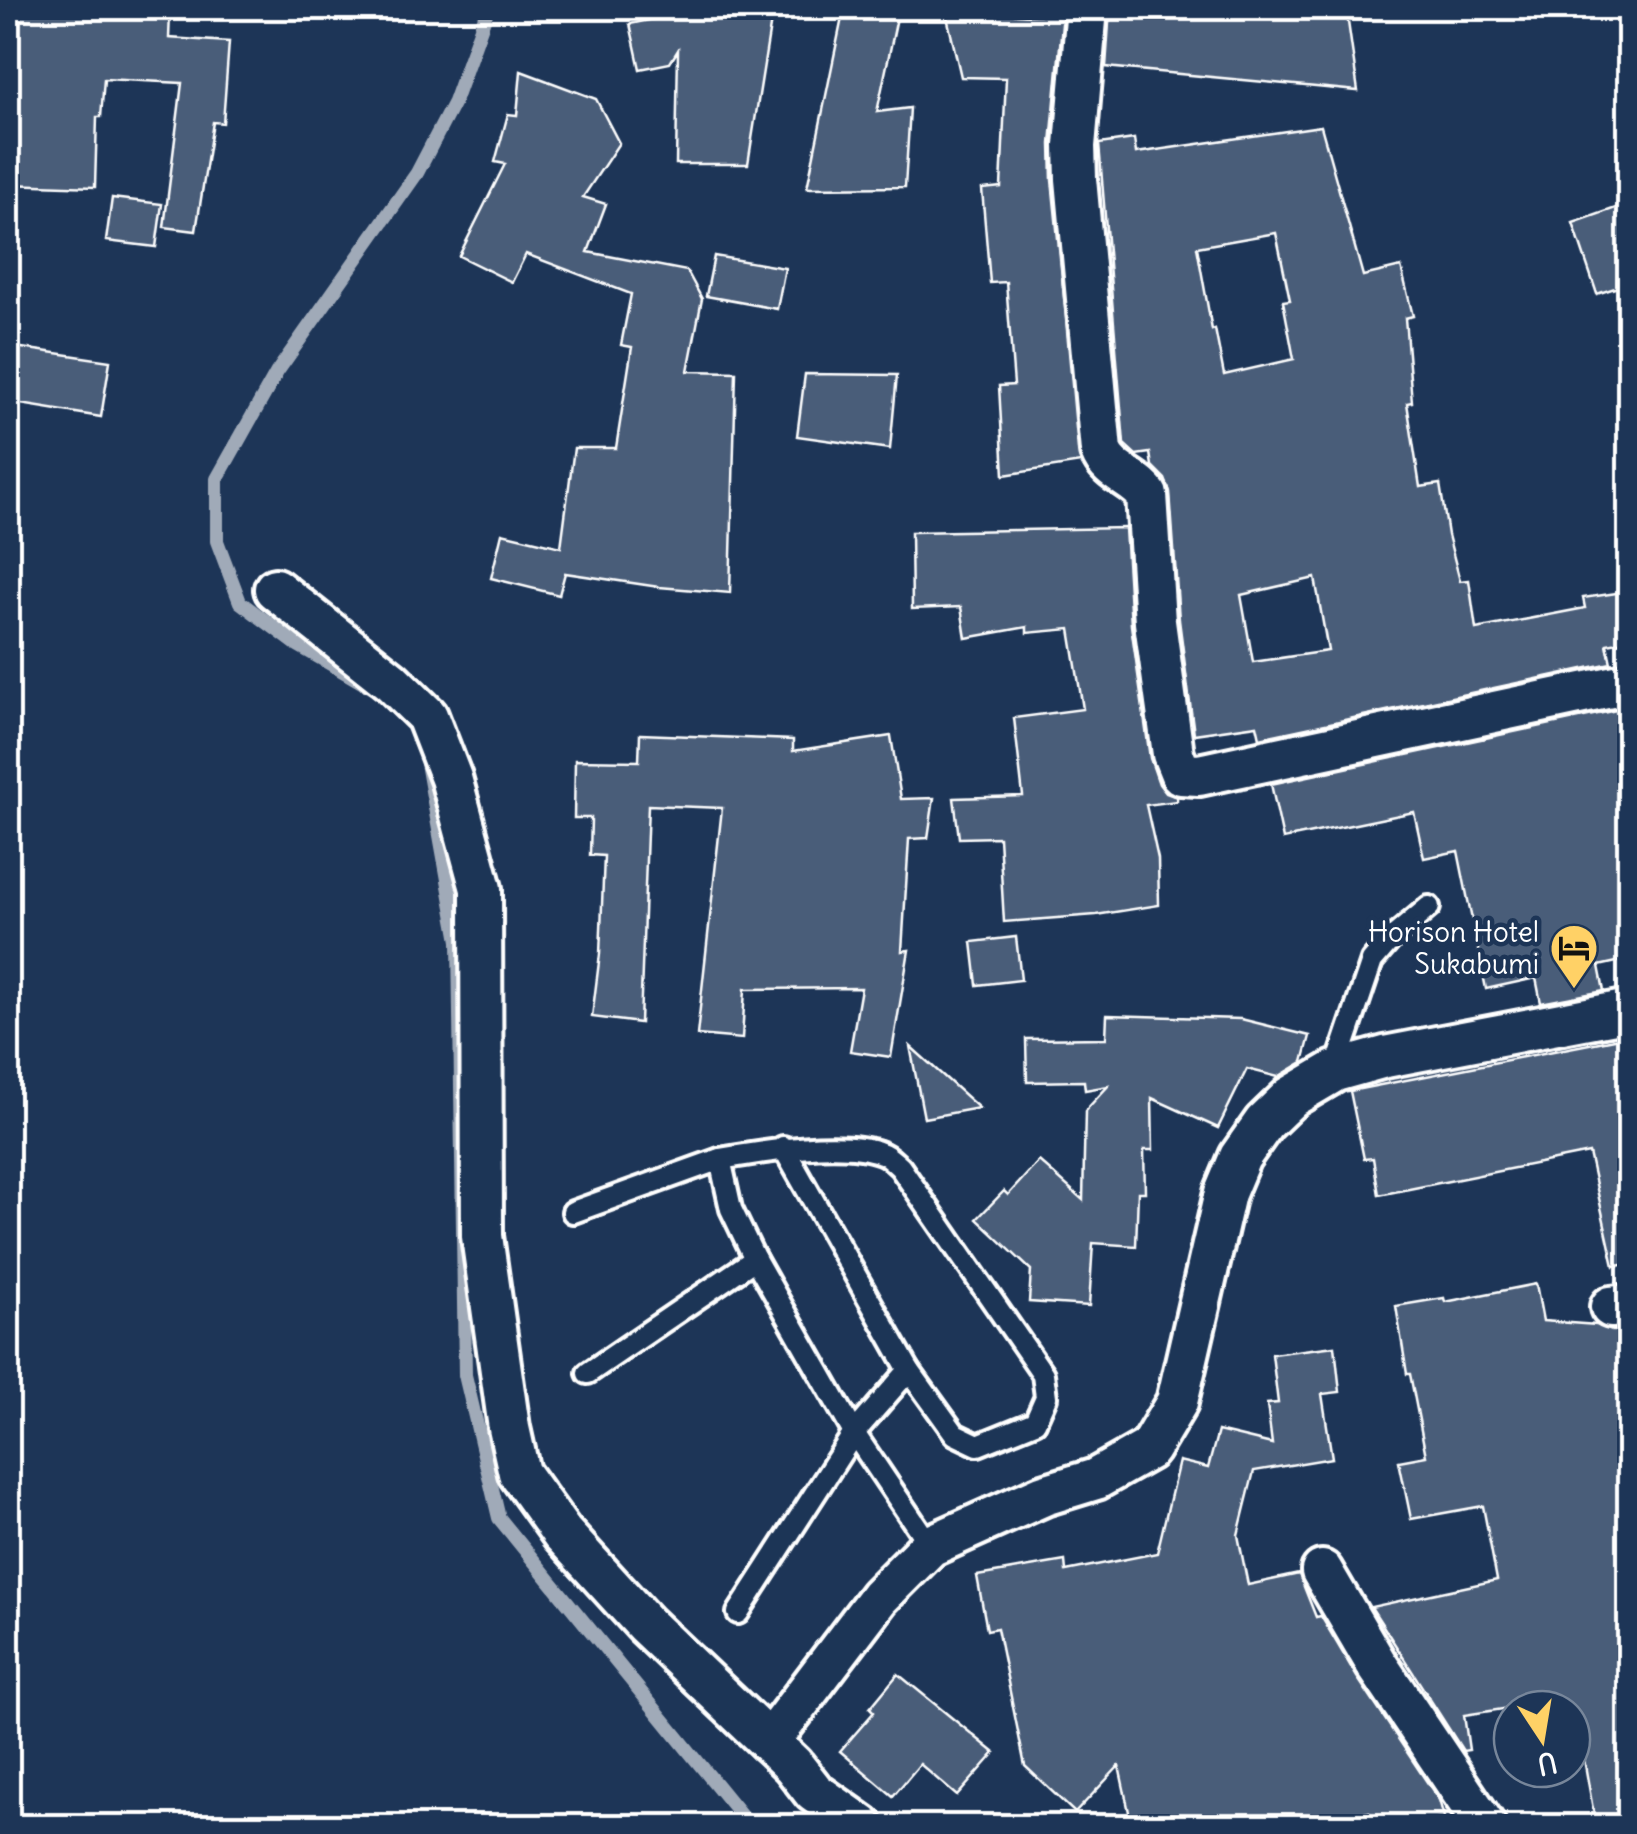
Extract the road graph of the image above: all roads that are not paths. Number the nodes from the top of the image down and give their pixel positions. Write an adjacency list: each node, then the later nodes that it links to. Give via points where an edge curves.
1 (1087, 8): 3 (street, via 1076,179 1102,451 1105,462 1147,494 1155,622 1181,774)
2 (275, 589): 17 (street, via 427,716 482,889 482,1236 519,1474 634,1611)
3 (1630, 684)
4 (1429, 907): 6 (lane, via 1372,961)
5 (1630, 1010): 6 (street)
6 (1335, 1072): 14 (street, via 1291,1097 1240,1157 1214,1232 1177,1402 1149,1449 1096,1480 1044,1495)
7 (784, 1148): 8 (lane); 11 (lane); 11 (lane, via 864,1149 900,1167 1043,1374 1046,1396 1035,1422 978,1445 955,1434)
8 (720, 1159): 9 (lane); 10 (lane, via 731,1209)
9 (573, 1212)
10 (755, 1259): 12 (lane); 13 (lane)
11 (909, 1370): 13 (lane)
12 (588, 1373)
13 (854, 1434): 14 (lane); 16 (lane)
14 (930, 1546): 17 (street, via 879,1597)
15 (1322, 1571): 19 (street)
16 (738, 1613)
17 (769, 1742): 18 (street, via 814,1792)
18 (862, 1826)
19 (1485, 1826)

